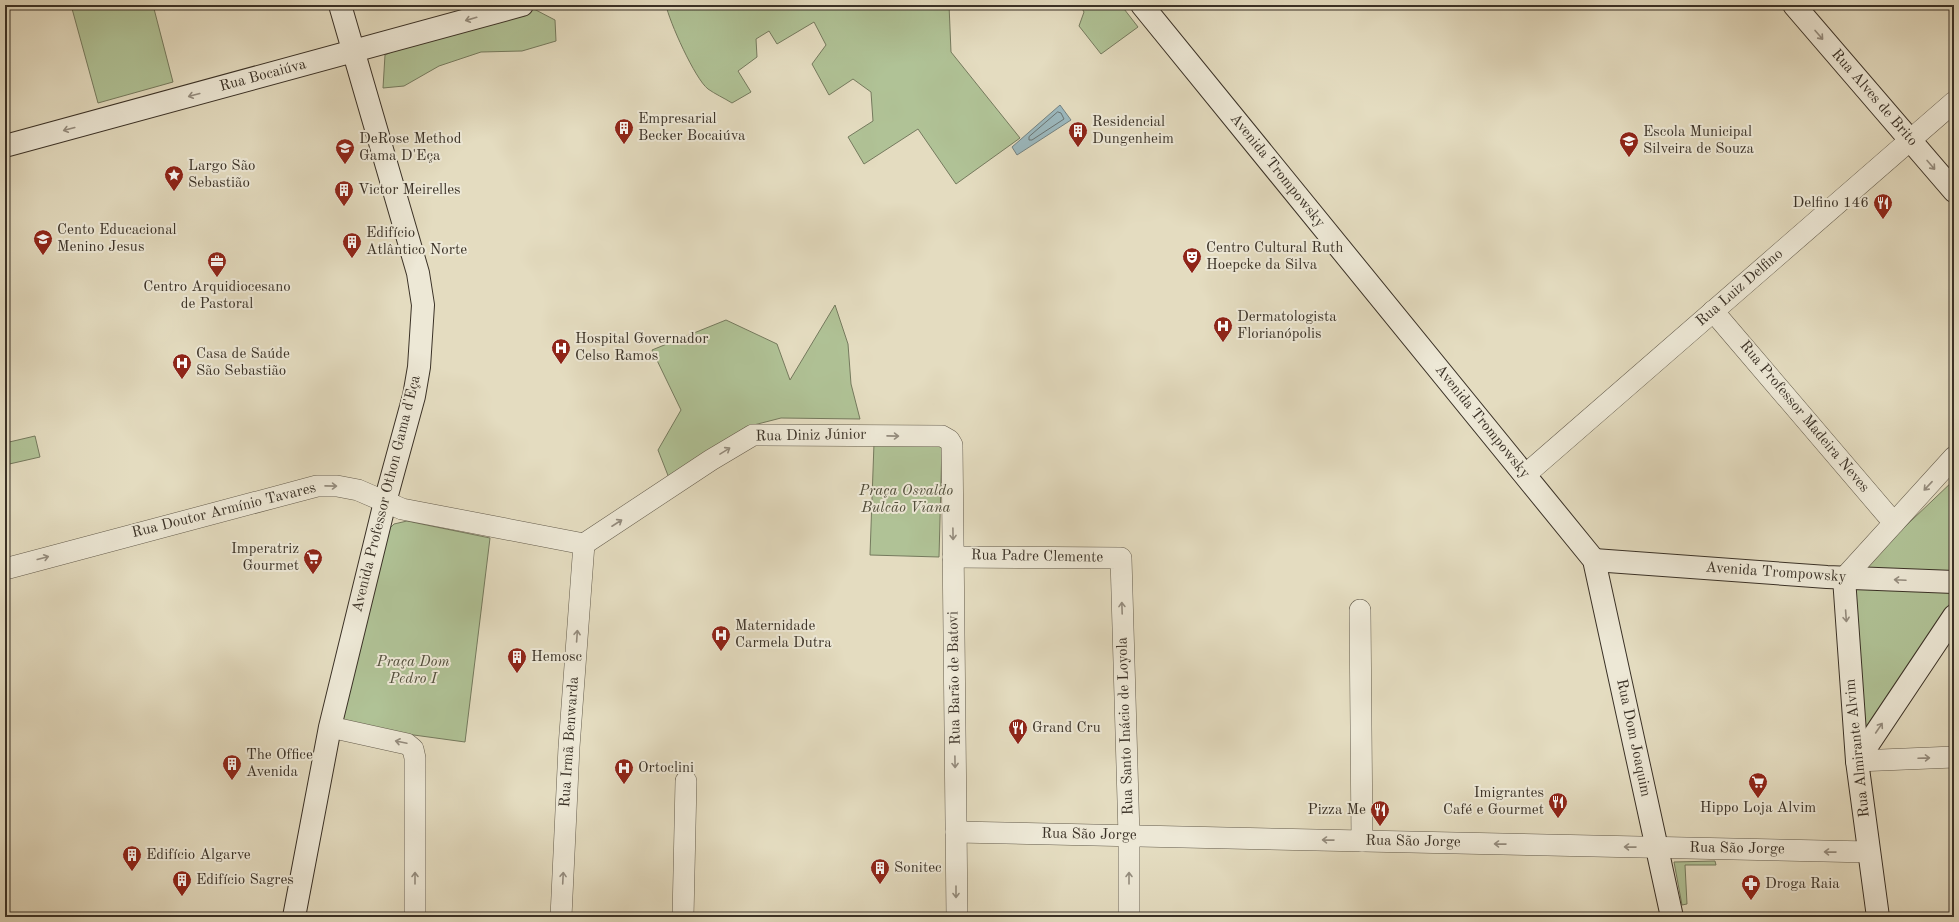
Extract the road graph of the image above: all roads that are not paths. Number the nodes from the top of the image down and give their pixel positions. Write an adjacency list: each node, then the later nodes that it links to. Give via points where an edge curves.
1 (340, 5): 5 (main road, Avenida Professor Othon Gama d'Eça)
2 (522, 5): 5 (main road, Rua Bocaiúva, one-way to 5)
3 (1142, 5): 13 (main road, Avenida Trompowsky)
4 (1794, 5): 7 (main road, Rua Alves de Brito, one-way to 7)
5 (353, 52): 8 (main road, Rua Bocaiúva, one-way to 8); 14 (main road, Avenida Professor Othon Gama d'Eça, via 418,273 423,305 419,367 414,396)
6 (1954, 102): 7 (street, Rua Luiz Delfino)
7 (1910, 140): 9 (main road, Rua Alves de Brito, one-way to 9); 10 (street, Rua Luiz Delfino)
8 (5, 146)
9 (1954, 191)
10 (1714, 311): 13 (street, Rua Luiz Delfino); 15 (street, Rua Professor Madeira Neves)
11 (949, 440): 16 (street, Rua Diniz Júnior, one-way to 11, via 753,435 942,436); 17 (street, Rua Barão de Batovi, one-way to 17, via 952,445)
12 (1954, 457): 15 (street, one-way to 15)
13 (1525, 475): 19 (main road, Avenida Trompowsky)
14 (385, 502): 16 (street, Rua Doutor Armínio Tavares, via 402,509); 20 (street, Rua Doutor Armínio Tavares, one-way to 14, via 317,486 358,490); 26 (main road, Avenida Professor Othon Gama d'Eça)
15 (1894, 523): 21 (street)
16 (584, 544): 37 (street, Rua Irmã Benwarda, one-way to 16, via 569,747)
17 (954, 557): 18 (street, Rua Padre Clemente); 30 (street, Rua Barão de Batovi, one-way to 30)
18 (1121, 558): 31 (street, Rua Santo Inácio de Loyola, one-way to 18)
19 (1594, 560): 21 (main road, Avenida Trompowsky); 33 (main road, Rua Dom Joaquim)
20 (5, 569)
21 (1844, 578): 22 (main road, Avenida Trompowsky, one-way to 21); 28 (main road, Rua Almirante Alvim, one-way to 28)
22 (1946, 582): 23 (main road, via 1946,588)
23 (1954, 601)
24 (1360, 610): 32 (street)
25 (1954, 616): 28 (main road, one-way to 25)
26 (330, 727): 35 (main road, Avenida Professor Othon Gama d'Eça); 36 (street, one-way to 26, via 413,749 407,744)
27 (1954, 757): 28 (street, one-way to 27)
28 (1857, 761): 34 (main road, Rua Almirante Alvim)
29 (686, 781): 38 (street)
30 (956, 832): 31 (street, Rua São Jorge); 39 (street, Rua Barão de Batovi, one-way to 39)
31 (1129, 836): 32 (street, Rua São Jorge, one-way to 31); 40 (street, Rua Santo Inácio de Loyola, one-way to 31)
32 (1362, 841): 33 (street, Rua São Jorge, one-way to 32)
33 (1657, 848): 34 (street, Rua São Jorge, one-way to 33); 41 (main road, Rua Dom Joaquim)
34 (1869, 852): 42 (main road, Rua Almirante Alvim)
35 (294, 917)
36 (415, 917)
37 (561, 917)
38 (684, 917)
39 (957, 917)
40 (1129, 917)
41 (1672, 917)
42 (1878, 917)

